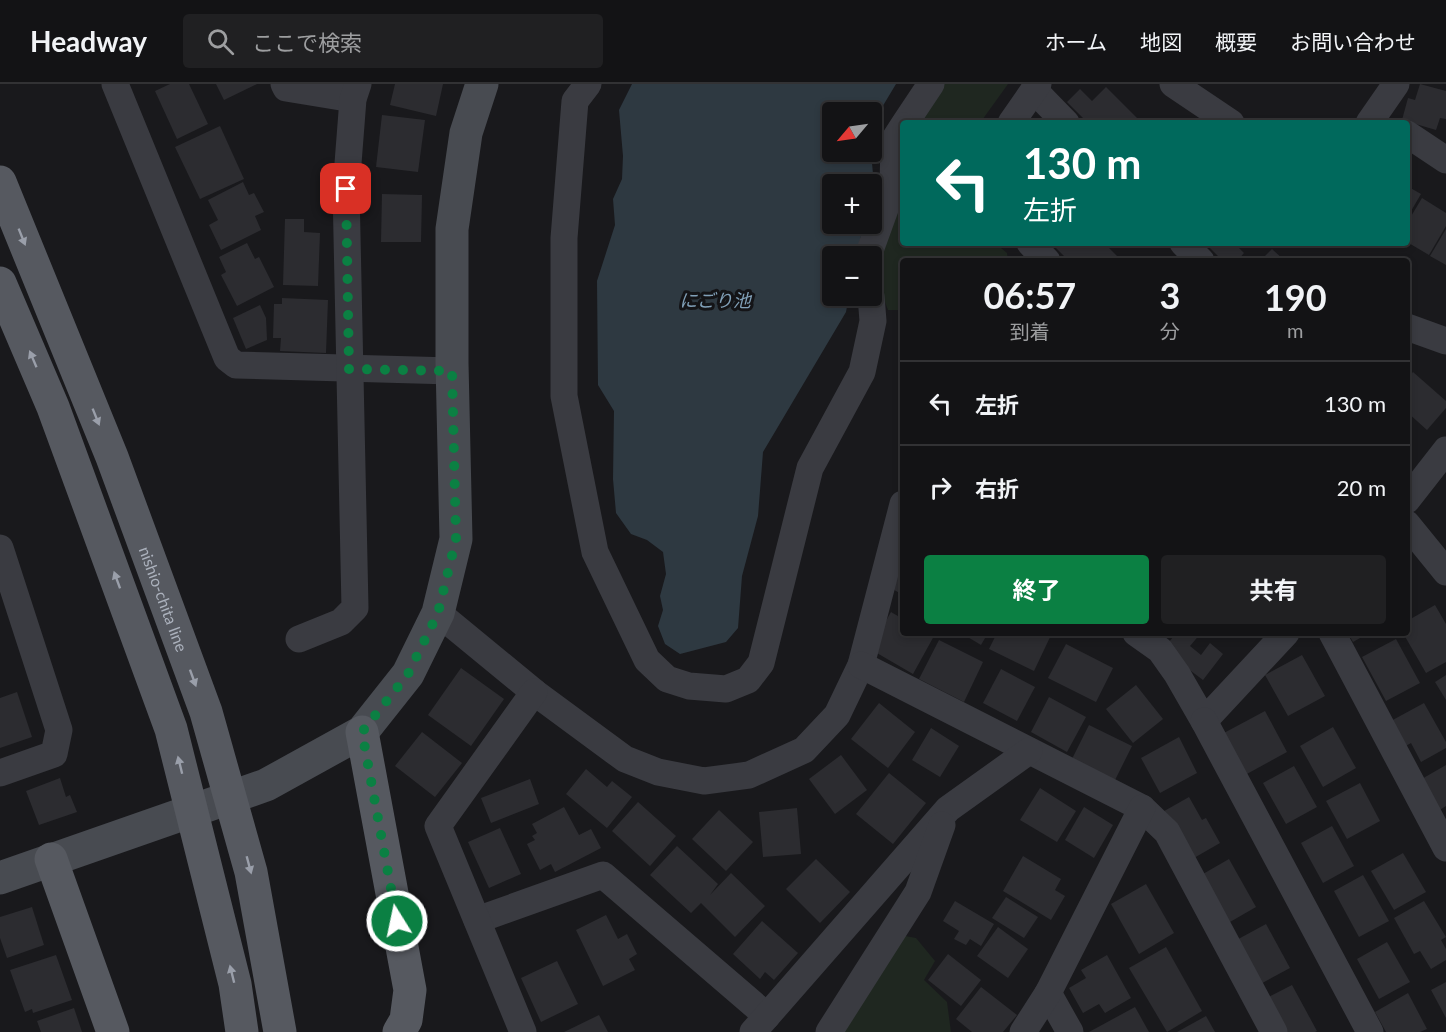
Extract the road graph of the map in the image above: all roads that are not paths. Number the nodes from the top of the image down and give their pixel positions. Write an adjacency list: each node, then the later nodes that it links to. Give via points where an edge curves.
1 (115, 84): 28 (street, via 227,358 236,365)
2 (284, 84): 9 (street, via 286,88)
3 (482, 84): 29 (street, via 466,133 453,229)
4 (588, 84): 25 (street, via 575,101 564,238 564,396 595,552 646,660 667,679 689,686 726,689 748,680 761,663 810,468 862,372 873,321)
5 (931, 84): 10 (street)
6 (1173, 84): 13 (street)
7 (1396, 84): 14 (street)
8 (1036, 87): 11 (street); 12 (street)
9 (356, 91): 28 (street, via 346,189)
10 (907, 120)
11 (1013, 120)
12 (1064, 120)
13 (1227, 120)
14 (1378, 120)
15 (900, 131): 19 (street, via 894,140 893,187)
16 (1410, 136): 17 (street)
17 (1446, 160)
18 (0, 182): 57 (main road, nishio-chita line, one-way to 57, via 112,457 206,712 251,872)
19 (872, 246)
20 (1033, 246): 22 (street)
21 (1186, 246): 23 (street)
22 (1044, 258)
23 (1198, 258)
24 (0, 283): 56 (main road, one-way to 24, via 235,984 171,729 53,407)
25 (872, 306)
26 (1410, 328): 27 (street)
27 (1446, 341)
28 (349, 369): 29 (street); 40 (street, via 355,608 342,622)
29 (452, 371): 36 (street, via 456,539)
30 (1446, 450): 31 (street)
31 (1410, 496)
32 (900, 516): 41 (street)
33 (1410, 528): 35 (street)
34 (0, 548): 46 (street, via 59,730 54,754)
35 (1446, 572)
36 (438, 613): 42 (street); 44 (street, via 408,674)
37 (1140, 636): 43 (street, via 1160,650)
38 (1283, 636): 43 (street)
39 (1334, 636): 49 (street)
40 (298, 639)
41 (861, 665): 42 (street, via 837,715 804,750 749,775 704,781 658,772 625,759); 45 (street)
42 (534, 692): 52 (street, via 438,826)
43 (1204, 721): 64 (street)
44 (362, 732): 50 (street, via 266,785); 58 (main road, via 410,990 406,1020)
45 (1029, 751): 47 (street); 48 (street)
46 (0, 773)
47 (1142, 808): 53 (street); 63 (street, via 1167,832)
48 (948, 809): 54 (street); 60 (street, via 918,892)
49 (1446, 848)
50 (51, 859): 51 (street); 55 (main road)
51 (0, 878)
52 (477, 920): 54 (street, via 603,875); 59 (street)
53 (1048, 993): 61 (street); 62 (street)
54 (760, 1024)
55 (113, 1032)
56 (242, 1032)
57 (280, 1032)
58 (399, 1032)
59 (523, 1032)
60 (829, 1032)
61 (1023, 1032)
62 (1070, 1032)
63 (1274, 1032)
64 (1370, 1032)

